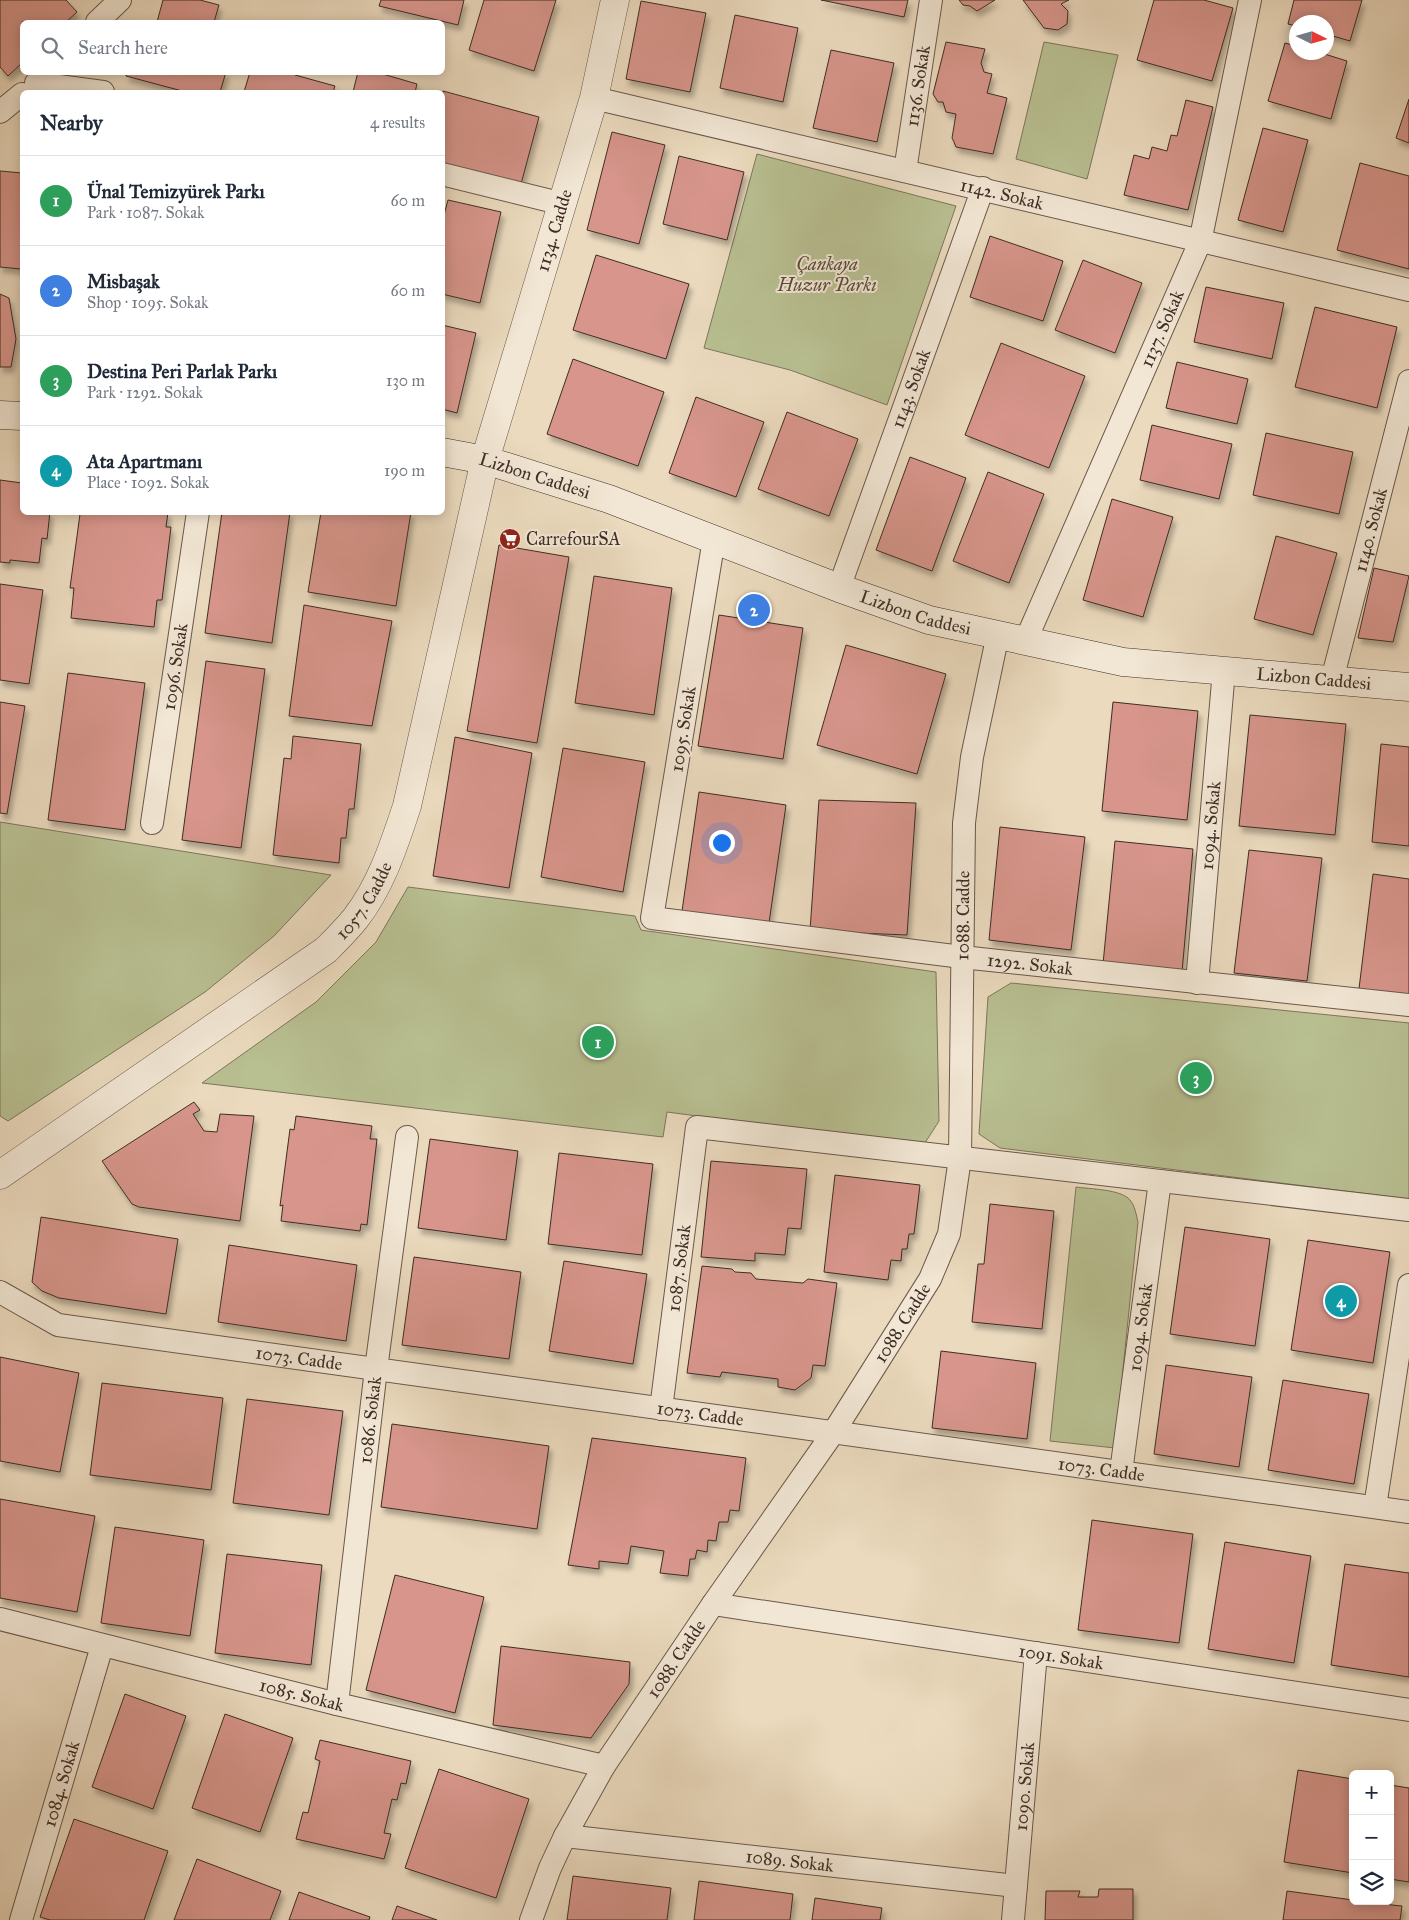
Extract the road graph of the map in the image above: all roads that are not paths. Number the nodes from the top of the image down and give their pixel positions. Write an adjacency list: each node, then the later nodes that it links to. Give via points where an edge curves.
1 (120, 0): 5 (street)
2 (615, 0): 9 (street, 1134. Cadde)
3 (931, 0): 11 (street, 1136. Sokak)
4 (1250, 0): 15 (street, 1137. Sokak)
5 (99, 20)
6 (33, 86): 7 (street)
7 (80, 90)
8 (20, 96): 10 (street)
9 (594, 98): 11 (street, 1142. Sokak); 14 (street, 1134. Cadde)
10 (0, 112)
11 (905, 171): 13 (street, 1142. Sokak)
12 (445, 175): 14 (street)
13 (983, 188): 15 (street, 1142. Sokak); 24 (street, 1143. Sokak)
14 (562, 204): 21 (street, 1134. Cadde)
15 (1200, 242): 16 (street, 1142. Sokak); 26 (street, 1137. Sokak)
16 (1409, 290)
17 (1409, 381): 28 (street, 1140. Sokak)
18 (0, 415): 19 (street)
19 (20, 416)
20 (445, 453): 21 (street, Lizbon Caddesi)
21 (485, 460): 23 (street, Lizbon Caddesi, via 609,498); 37 (street, 1057. Cadde, via 407,806 378,883 356,918 326,950 303,967)
22 (198, 515): 30 (street, 1096. Sokak)
23 (714, 539): 24 (street, Lizbon Caddesi); 31 (street, 1095. Sokak)
24 (839, 588): 25 (street, Lizbon Caddesi, via 929,620)
25 (998, 634): 26 (street, Lizbon Caddesi); 32 (street, 1088. Cadde, via 972,757 964,823)
26 (1025, 642): 27 (street, Lizbon Caddesi, via 1123,662)
27 (1224, 670): 28 (street, Lizbon Caddesi); 33 (street, 1094. Sokak)
28 (1332, 680): 29 (street, Lizbon Caddesi)
29 (1409, 687)
30 (152, 823)
31 (652, 918): 32 (street, 1292. Sokak)
32 (962, 957): 33 (street, 1292. Sokak); 36 (street, 1088. Cadde)
33 (1197, 983): 34 (street, 1292. Sokak)
34 (1409, 1006)
35 (407, 1137): 42 (street, 1086. Sokak)
36 (960, 1158): 38 (street); 43 (street, 1087. Sokak, via 697,1127); 44 (street, 1088. Cadde, via 949,1234 930,1279)
37 (0, 1175)
38 (1160, 1181): 39 (street); 45 (street, 1094. Sokak)
39 (1409, 1210)
40 (1409, 1285): 46 (street)
41 (0, 1292): 42 (street, 1073. Cadde, via 58,1325)
42 (376, 1369): 43 (street, 1073. Cadde); 52 (street, 1086. Sokak)
43 (662, 1409): 44 (street, 1073. Cadde)
44 (833, 1432): 45 (street, 1073. Cadde); 48 (street, 1088. Cadde)
45 (1121, 1472): 46 (street, 1073. Cadde)
46 (1376, 1507): 47 (street, 1073. Cadde)
47 (1409, 1512)
48 (713, 1604): 51 (street, 1091. Sokak); 54 (street, 1088. Cadde)
49 (0, 1619): 50 (street, 1085. Sokak)
50 (102, 1646): 52 (street, 1085. Sokak); 57 (street, 1084. Sokak)
51 (1036, 1653): 53 (street, 1091. Sokak); 56 (street, 1090. Sokak)
52 (337, 1704): 54 (street, 1085. Sokak)
53 (1409, 1710)
54 (604, 1766): 55 (street, 1088. Cadde)
55 (565, 1836): 56 (street, 1089. Sokak); 58 (street, 1088. Cadde)
56 (1016, 1886): 59 (street, 1090. Sokak)
57 (21, 1920)
58 (531, 1920)
59 (1013, 1920)

